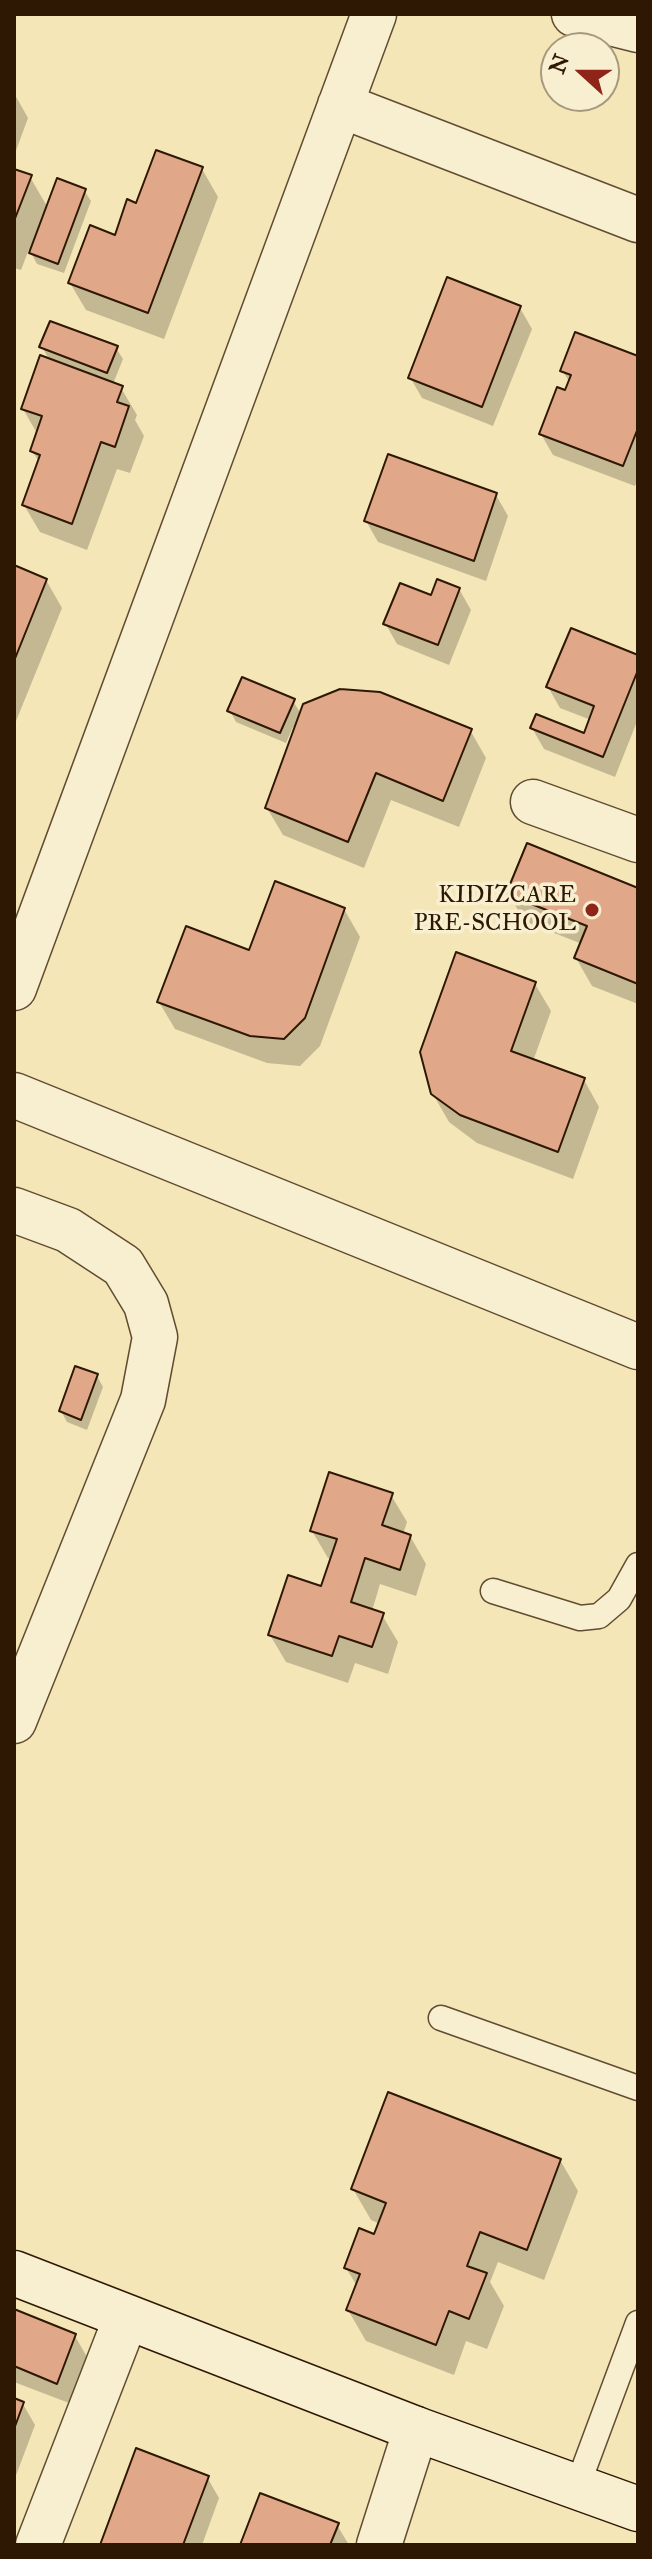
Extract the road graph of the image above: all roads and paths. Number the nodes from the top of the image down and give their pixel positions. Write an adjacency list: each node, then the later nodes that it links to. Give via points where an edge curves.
1 (374, 14): 4 (street)
2 (574, 14): 3 (street)
3 (638, 30)
4 (340, 105): 5 (street); 8 (street)
5 (638, 220)
6 (533, 802): 7 (street)
7 (638, 840)
8 (14, 988)
9 (14, 1095): 11 (street)
10 (14, 1210): 14 (street, via 68,1230 123,1266 146,1304 155,1337 143,1400)
11 (638, 1347)
12 (638, 1565): 13 (lane, via 619,1599 599,1616 571,1616)
13 (493, 1591)
14 (14, 1721)
15 (441, 2018): 16 (lane)
16 (638, 2088)
17 (14, 2273): 18 (street)
18 (126, 2318): 20 (street); 23 (street)
19 (638, 2323): 21 (lane)
20 (416, 2429): 21 (street); 24 (street)
21 (577, 2487): 22 (street)
22 (638, 2509)
23 (38, 2545)
24 (379, 2545)

